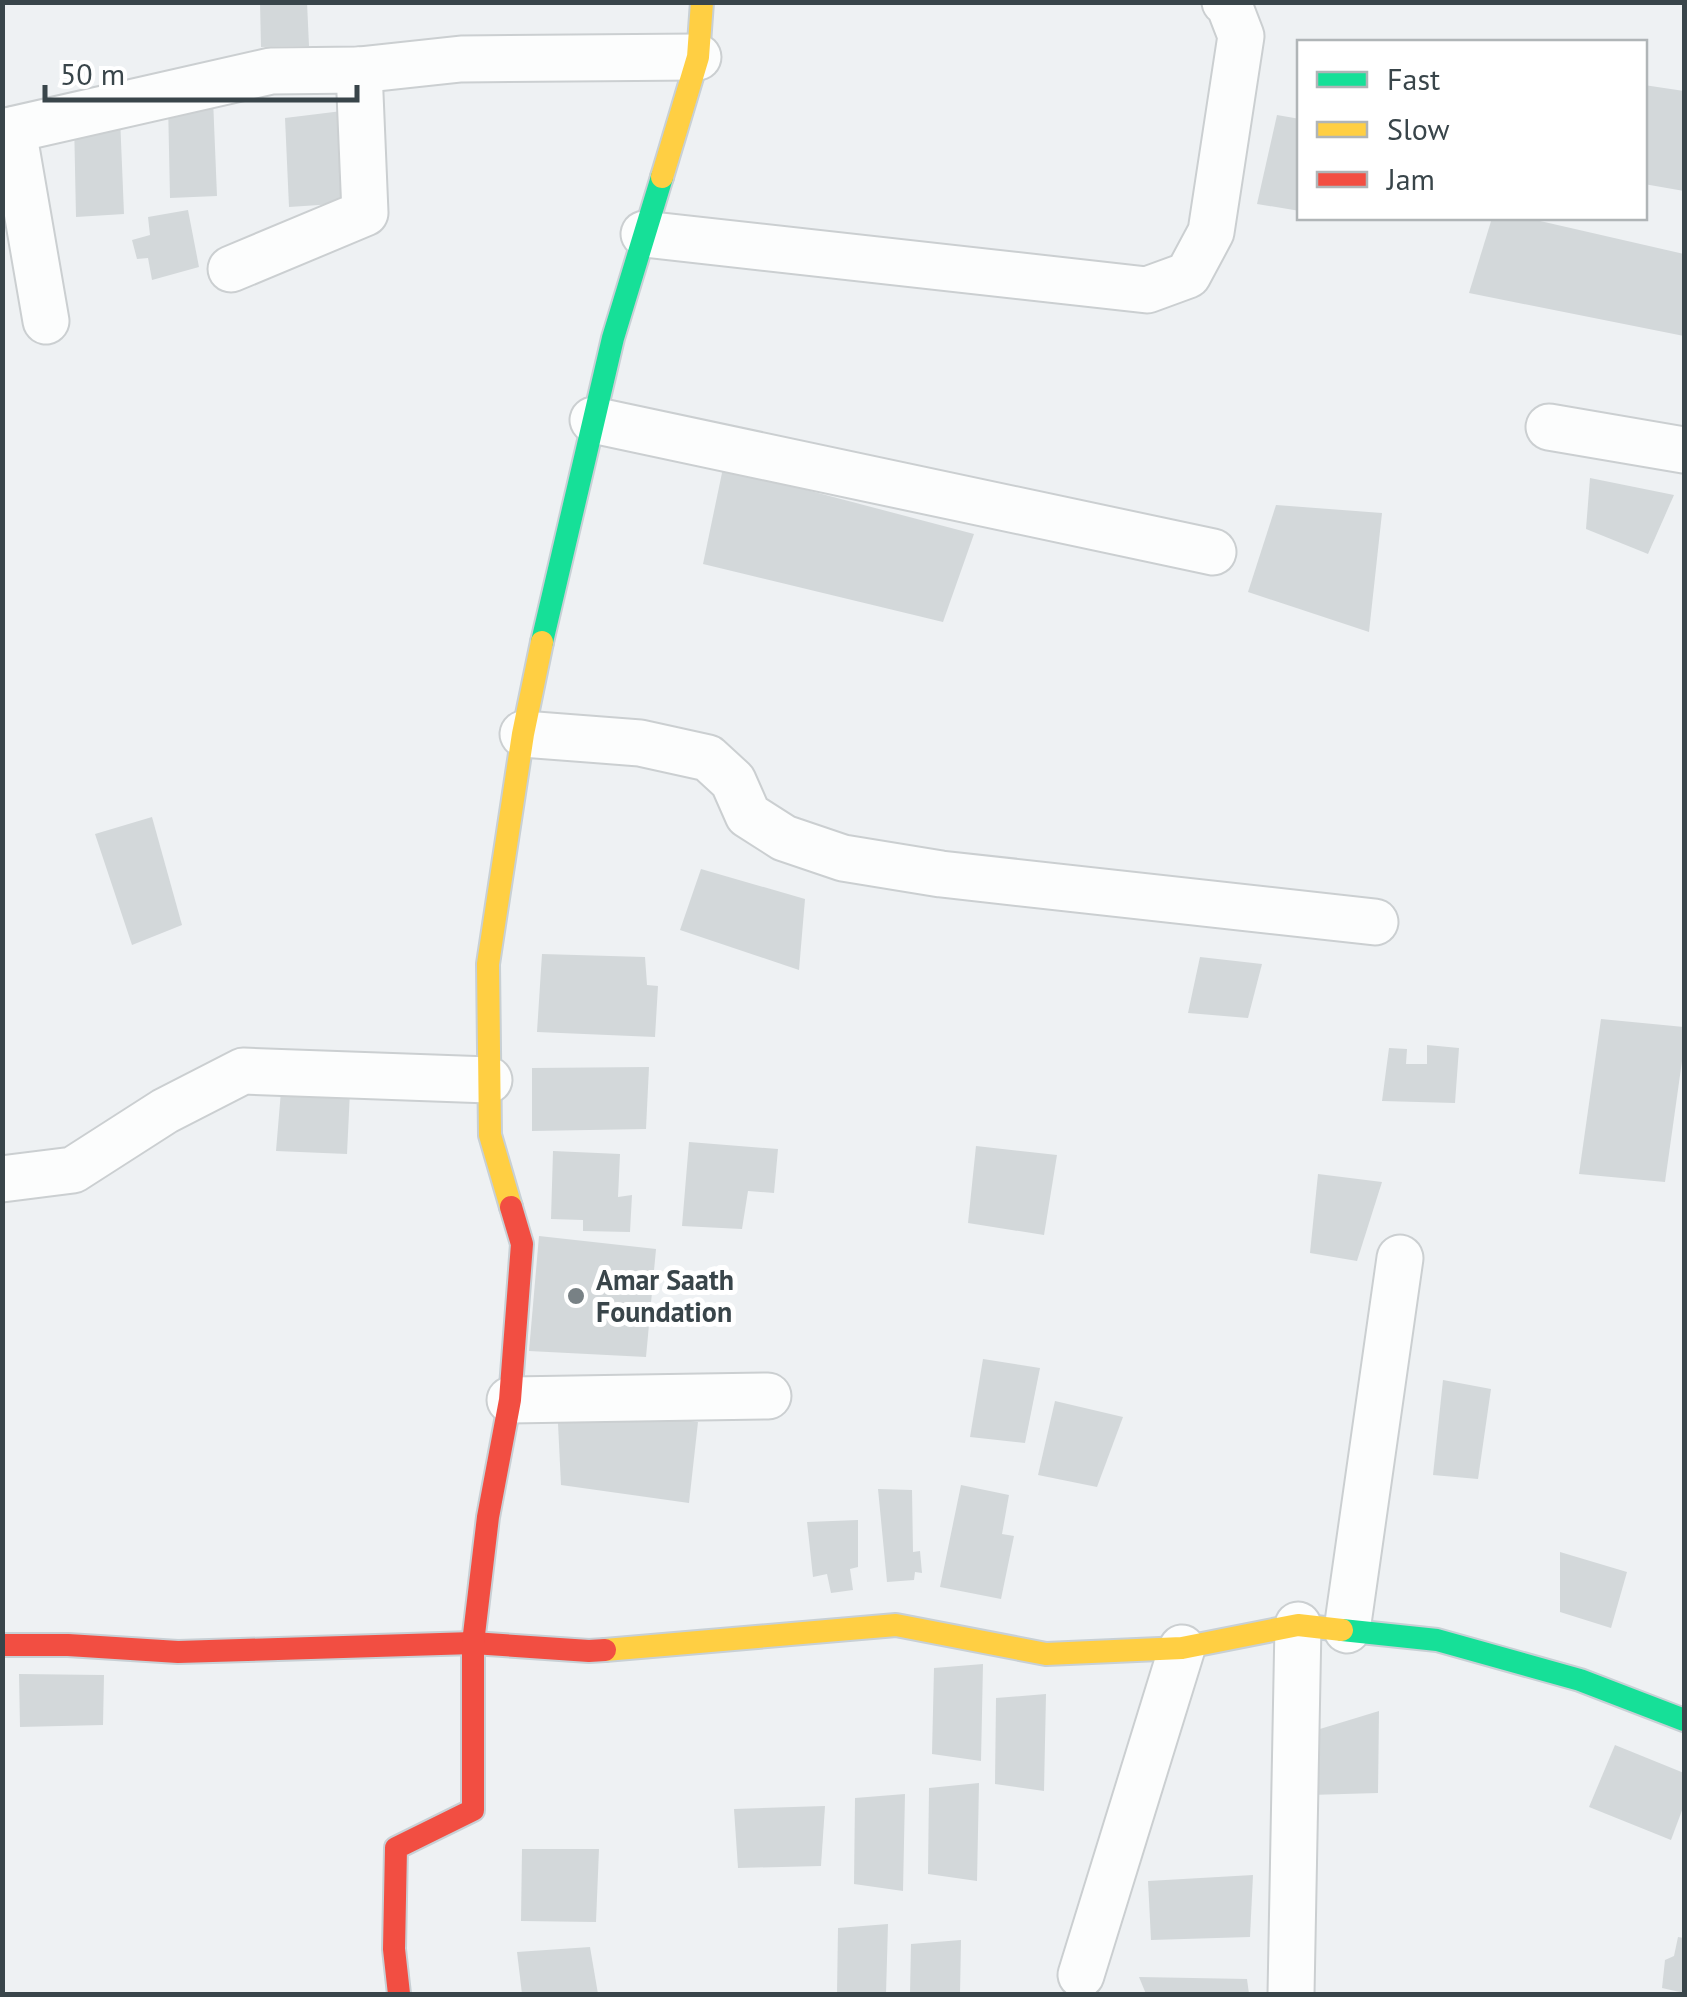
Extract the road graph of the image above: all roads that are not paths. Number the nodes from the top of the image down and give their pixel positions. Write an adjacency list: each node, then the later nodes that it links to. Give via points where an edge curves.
1 (702, 2): 3 (street)
2 (1225, 2): 6 (street, via 1241,36 1212,232 1188,274 1147,290)
3 (698, 57): 4 (street, via 460,59); 6 (street)
4 (359, 70): 5 (street, via 272,71); 7 (street, via 365,213)
5 (8, 131): 8 (street)
6 (644, 234): 9 (street)
7 (232, 269)
8 (46, 321)
9 (593, 420): 12 (street); 13 (street)
10 (1549, 427): 11 (street)
11 (1684, 450)
12 (1214, 552)
13 (522, 734): 14 (street, via 640,743 708,758 733,781 748,814 784,838 843,858); 15 (street, via 488,964)
14 (1375, 922)
15 (490, 1080): 16 (street, via 242,1071 72,1170); 19 (street, via 490,1135 522,1244)
16 (2, 1179)
17 (1400, 1258): 21 (street)
18 (768, 1396): 19 (street)
19 (510, 1400): 22 (street)
20 (1298, 1626): 21 (street); 24 (street); 28 (street)
21 (1347, 1630): 25 (street, via 1437,1640 1580,1680)
22 (473, 1643): 23 (street, via 178,1652); 24 (street, via 589,1651 896,1624 1046,1654); 27 (street, via 473,1810 396,1848)
23 (2, 1645)
24 (1182, 1648): 26 (street)
25 (1684, 1720)
26 (1081, 1975)
27 (399, 1994)
28 (1291, 1994)

